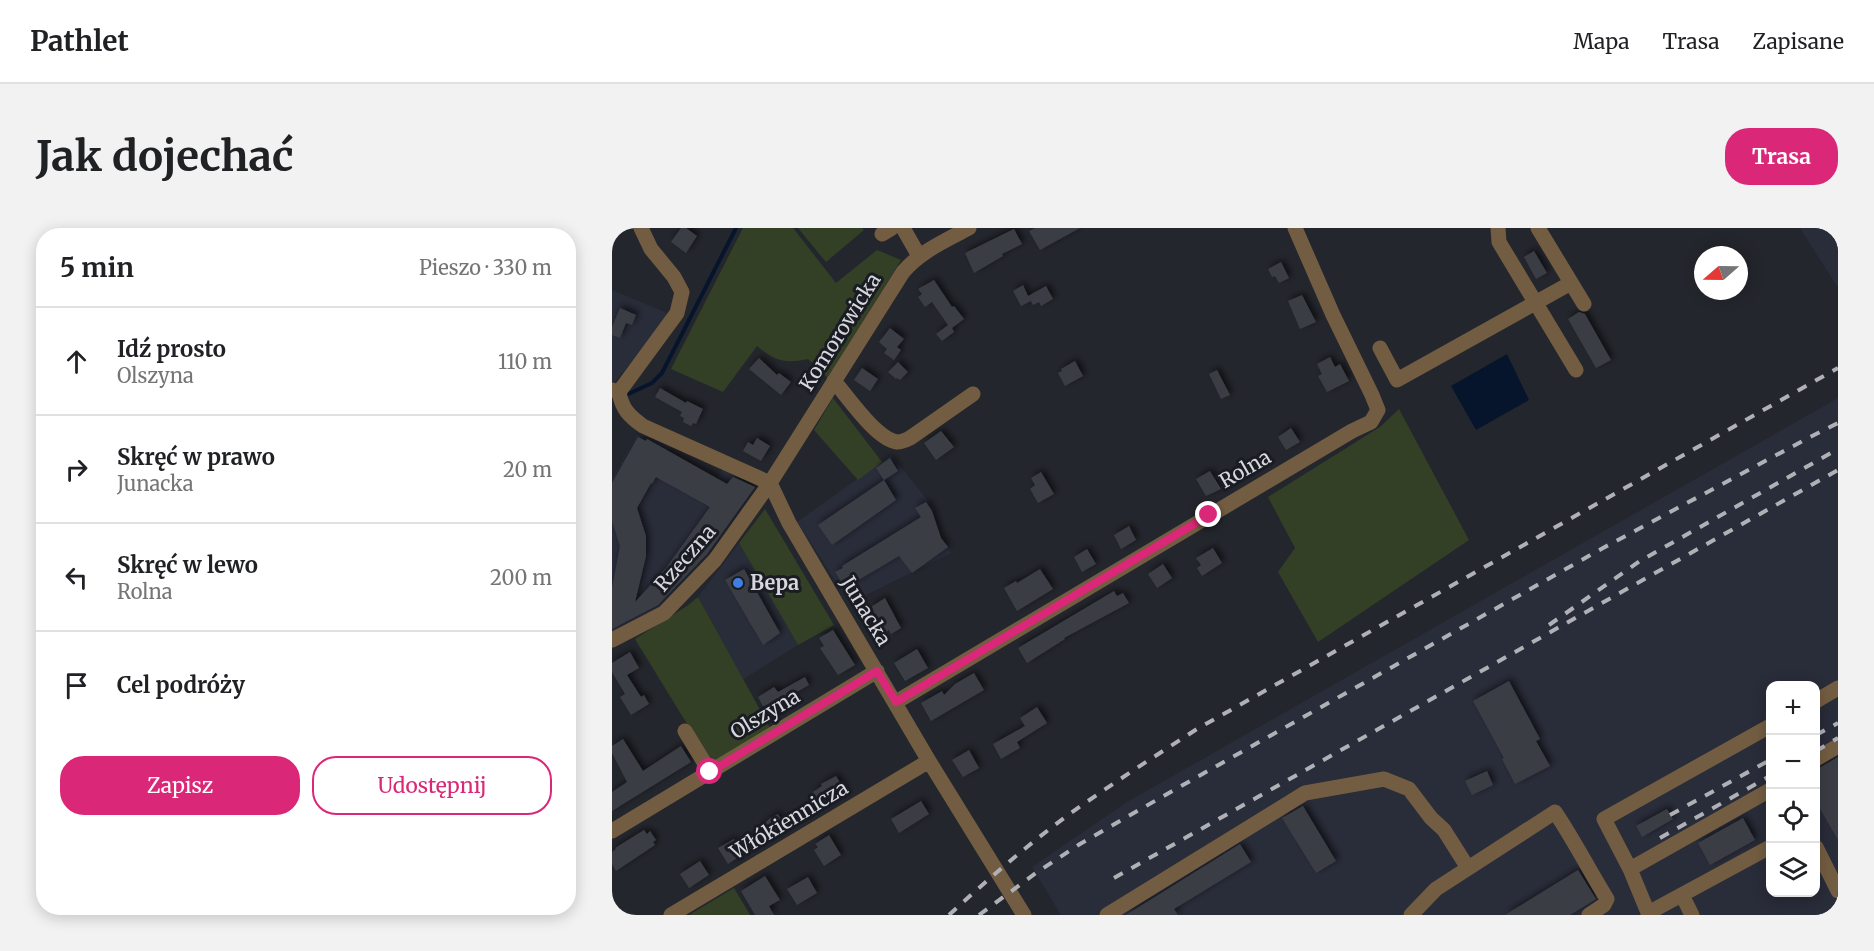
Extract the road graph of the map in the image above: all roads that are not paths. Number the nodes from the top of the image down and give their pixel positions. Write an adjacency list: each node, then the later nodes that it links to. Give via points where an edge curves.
1 (641, 228): 14 (street, via 682,292 677,313)
2 (903, 228): 7 (street)
3 (969, 228): 7 (street, Komorowicka)
4 (1295, 228): 21 (street, Rolna, via 1378,410 1371,422)
5 (1498, 228): 9 (street, via 1499,242)
6 (1538, 228): 8 (street)
7 (919, 256): 13 (street, Komorowicka, via 903,272)
8 (1570, 283): 9 (street); 10 (street)
9 (1536, 303): 11 (street, via 1397,380); 12 (street)
10 (1584, 304)
11 (1380, 348)
12 (1576, 370)
13 (834, 381): 15 (street, via 875,429 889,440 899,442); 16 (street, Komorowicka)
14 (615, 391): 16 (street, via 628,416 643,426)
15 (973, 394)
16 (770, 483): 17 (street, Rzeczna, via 716,560 664,614); 18 (street, Junacka, via 789,523)
17 (612, 639)
18 (877, 671): 21 (street, Junacka); 27 (street, Olszyna)
19 (1838, 688): 20 (street)
20 (1820, 698)
21 (896, 702): 26 (street, Junacka)
22 (1766, 728): 33 (street, via 1604,819)
23 (685, 731): 27 (street)
24 (1838, 746): 25 (street)
25 (1820, 756)
26 (929, 761): 36 (street, Junacka); 38 (street, Włókiennicza)
27 (710, 772): 29 (street, Olszyna)
28 (1766, 792): 33 (street)
29 (612, 831)
30 (1766, 849): 35 (street)
31 (1820, 857): 34 (street)
32 (1468, 868): 39 (street, via 1444,830 1409,789 1384,778 1305,793); 40 (street, via 1436,889); 41 (street, via 1555,812 1606,899 1604,905)
33 (1630, 869): 37 (street)
34 (1838, 891)
35 (1682, 895): 37 (street); 42 (street)
36 (1017, 912)
37 (1649, 914)
38 (671, 915)
39 (1107, 915)
40 (1411, 915)
41 (1588, 915)
42 (1692, 915)

